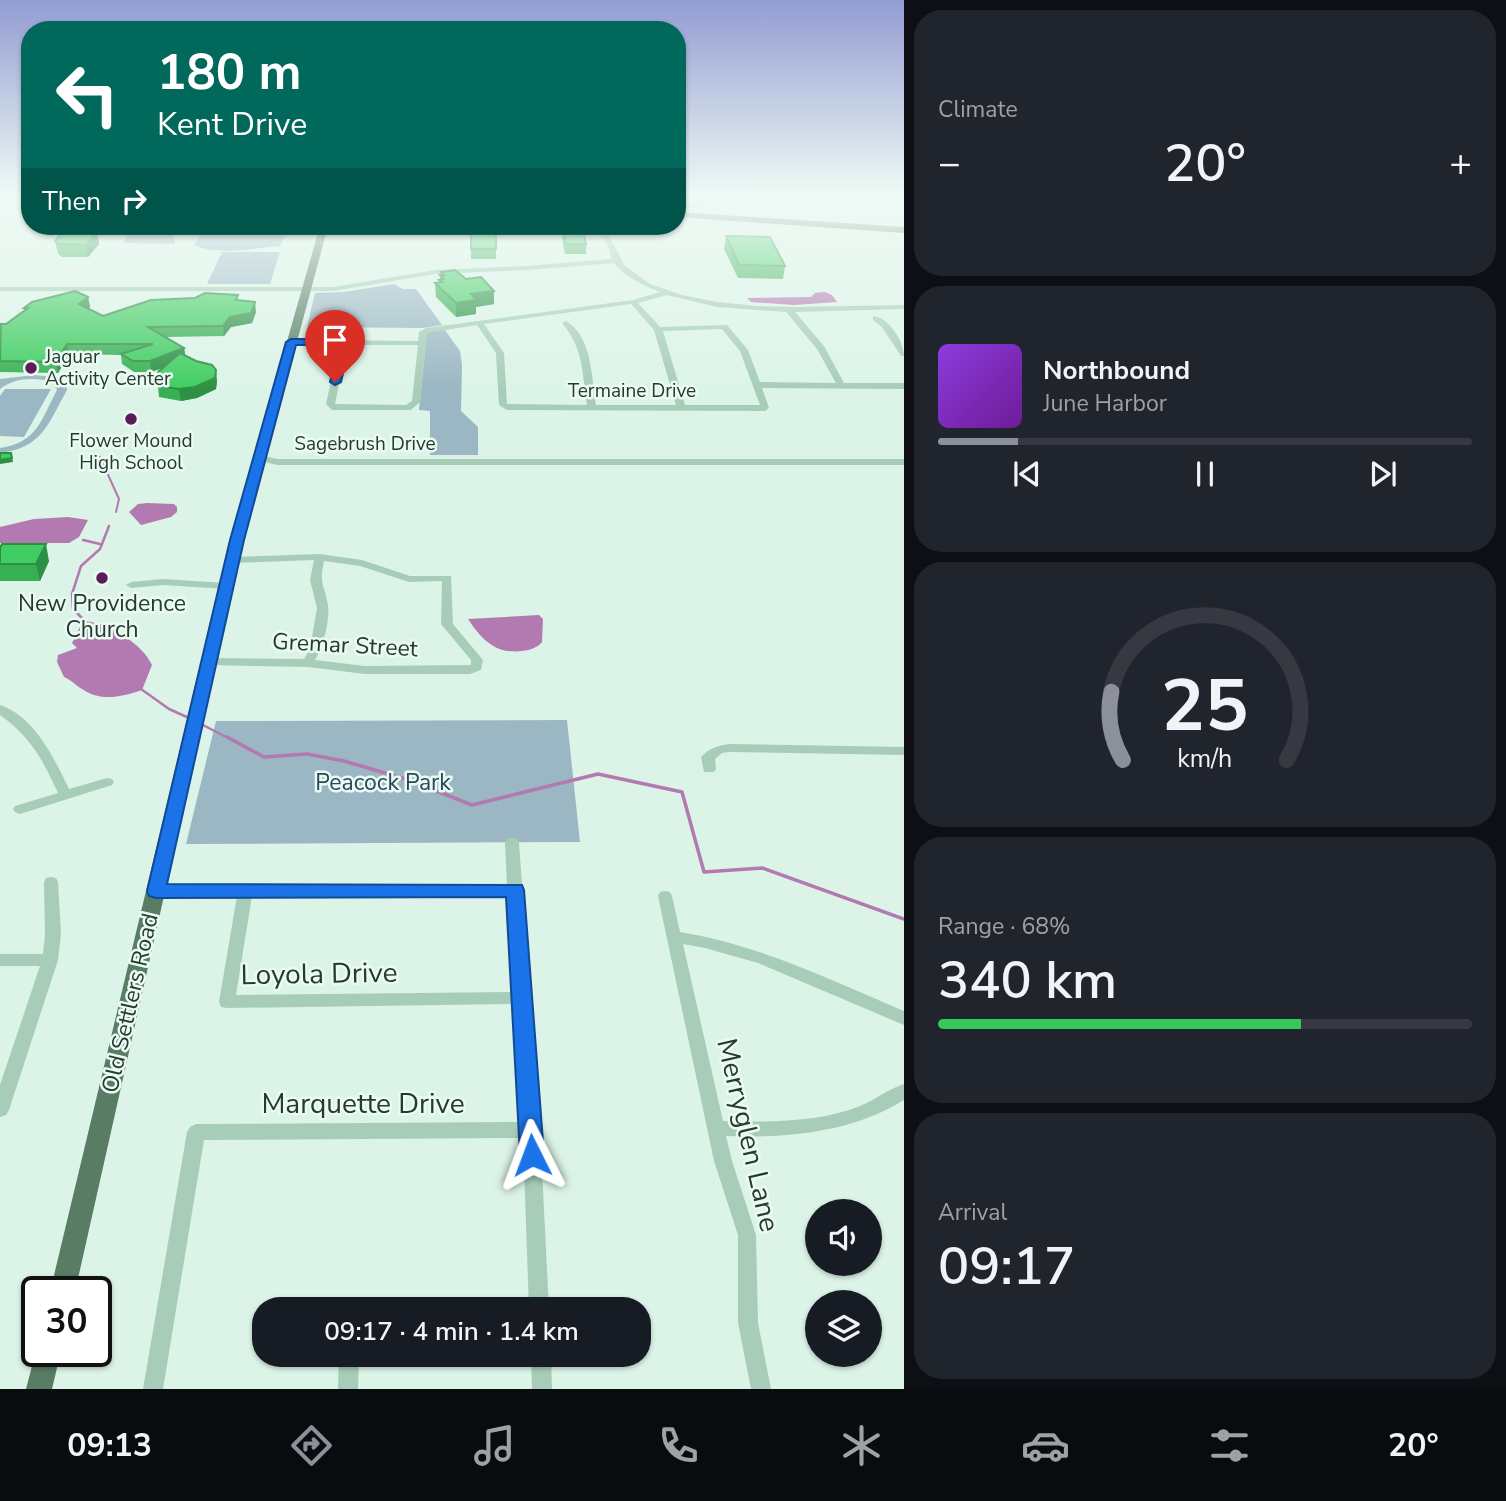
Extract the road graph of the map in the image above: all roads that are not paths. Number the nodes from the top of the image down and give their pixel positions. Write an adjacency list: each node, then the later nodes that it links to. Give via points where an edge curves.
1 (314, 261): 4 (main road, Old Settlers Road)
2 (615, 261): 4 (street, via 435,272 364,286); 5 (street, via 632,276)
3 (0, 289): 4 (street)
4 (305, 290): 13 (main road, Old Settlers Road)
5 (670, 292): 6 (street); 8 (street, via 729,306)
6 (633, 302): 11 (street); 12 (street)
7 (904, 307): 8 (street)
8 (789, 310): 18 (street, via 821,348)
9 (876, 318): 16 (street)
10 (566, 323): 21 (street, via 582,343)
11 (480, 324): 15 (street, via 426,330); 20 (street, via 500,353 503,405)
12 (658, 329): 17 (street, via 724,327 744,350); 22 (street)
13 (291, 342): 14 (street); 24 (main road, Old Settlers Road)
14 (344, 342): 15 (street); 15 (street, via 332,407 413,407)
15 (421, 343)
16 (904, 354)
17 (758, 386): 18 (street); 23 (street, via 765,408)
18 (841, 386): 19 (street)
19 (904, 386)
20 (507, 407): 21 (street, Termaine Drive)
21 (592, 408): 22 (street, Termaine Drive)
22 (681, 408): 23 (street, Termaine Drive)
23 (758, 408)
24 (260, 458): 25 (street, Sagebrush Drive); 27 (main road, Old Settlers Road)
25 (904, 460)
26 (320, 557): 27 (street); 31 (street, via 315,580 323,608 316,649); 31 (street, Gremar Street, via 362,563 409,579 447,578 447,624 477,660 477,667 365,670)
27 (233, 560): 29 (main road, Old Settlers Road)
28 (131, 585): 29 (street)
29 (226, 586): 30 (main road, Old Settlers Road)
30 (209, 662): 31 (street, Gremar Street); 41 (main road, Old Settlers Road)
31 (308, 663)
32 (0, 709): 36 (street, via 40,742)
33 (904, 751): 34 (street, via 729,748 708,757)
34 (709, 769)
35 (107, 782): 36 (street)
36 (65, 794): 37 (street)
37 (20, 809)
38 (512, 843): 40 (street)
39 (51, 882): 46 (street)
40 (515, 890): 42 (street); 47 (street)
41 (156, 891): 42 (street); 54 (main road, Old Settlers Road)
42 (244, 891): 47 (street, Loyola Drive, via 227,1002)
43 (666, 895): 44 (street, Merryglen Lane)
44 (676, 937): 48 (street, via 748,953); 52 (street, Merryglen Lane)
45 (0, 960): 46 (street)
46 (50, 960): 49 (street)
47 (522, 998): 53 (street)
48 (904, 1018)
49 (5, 1082): 51 (street)
50 (904, 1091): 52 (street, via 837,1123 773,1131)
51 (0, 1110)
52 (716, 1128): 63 (street, Merryglen Lane, via 747,1234 748,1323)
53 (531, 1130): 55 (street); 60 (street, Marquette Drive, via 196,1132)
54 (66, 1276)
55 (538, 1297)
56 (44, 1367): 59 (main road)
57 (349, 1367): 61 (street)
58 (541, 1367): 62 (street)
59 (39, 1389)
60 (153, 1389)
61 (348, 1389)
62 (542, 1389)
63 (761, 1389)

